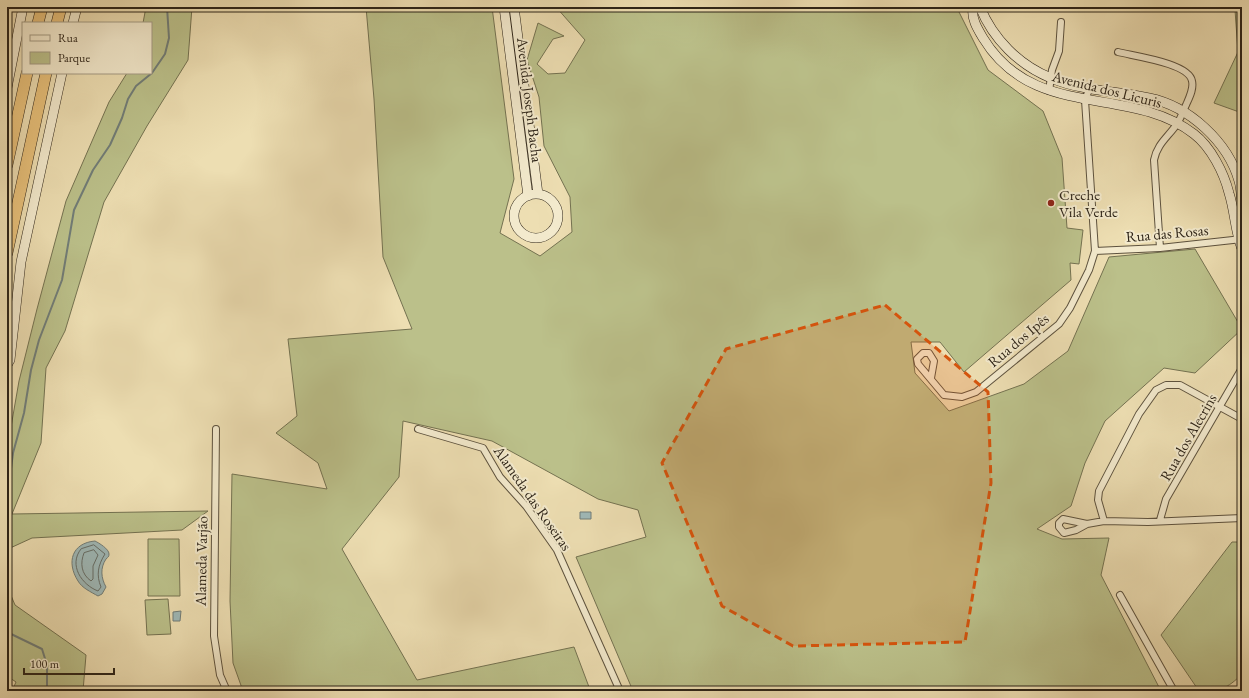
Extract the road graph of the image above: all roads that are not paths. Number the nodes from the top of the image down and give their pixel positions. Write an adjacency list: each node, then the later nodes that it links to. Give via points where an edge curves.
1 (23, 7): 18 (street)
2 (42, 7): 9 (highway)
3 (60, 7): 10 (highway)
4 (77, 7): 11 (street)
5 (504, 7): 26 (street, Avenida Joseph Bacha)
6 (514, 7): 25 (street, Avenida Joseph Bacha)
7 (973, 7): 20 (street, Avenida dos Licuris, via 975,25 991,49 1009,68)
8 (980, 7): 17 (street, Avenida dos Licuris, via 989,26 1013,56)
9 (38, 22)
10 (57, 22)
11 (73, 22)
12 (1061, 22): 17 (street, via 1059,50)
13 (1118, 52): 22 (street, via 1161,62 1189,74 1193,87)
14 (27, 74): 24 (highway)
15 (46, 74): 32 (highway)
16 (62, 74): 33 (street, via 21,262 10,360)
17 (1051, 78): 19 (street, Avenida dos Licuris); 20 (street)
18 (7, 88)
19 (1090, 88): 21 (street, Rua dos Ipês); 22 (street, Avenida dos Licuris, via 1151,98)
20 (1049, 91): 21 (street, Avenida dos Licuris)
21 (1085, 100): 23 (street, Avenida dos Licuris, via 1150,112); 31 (street, Rua dos Ipês)
22 (1183, 112): 23 (street); 27 (street, Avenida dos Licuris, via 1202,125 1228,157 1239,182)
23 (1178, 123): 28 (street, Avenida dos Licuris, via 1195,134 1219,167 1230,193); 29 (street, via 1156,149 1155,154)
24 (7, 165)
25 (538, 194): 26 (street); 26 (street, via 551,201 558,213 551,232 538,238 524,235 515,225 514,211 517,204)
26 (528, 196)
27 (1242, 202)
28 (1240, 239): 29 (street, Rua das Rosas); 30 (street, Avenida dos Licuris)
29 (1160, 248): 31 (street, Rua das Rosas)
30 (1242, 249)
31 (1094, 251): 35 (street, Rua dos Ipês, via 1089,270 1059,324 976,392 962,397 948,397 939,391)
32 (7, 253)
33 (7, 365)
34 (1242, 368): 36 (street, Rua dos Alecrins)
35 (931, 378)
36 (1221, 406): 37 (street); 41 (street, Rua dos Alecrins, via 1166,499); 42 (street, via 1180,385 1166,385 1156,390 1139,414 1099,491 1098,500)
37 (1242, 419)
38 (216, 429): 45 (street, Alameda Varjão, via 214,636 220,675)
39 (418, 429): 46 (street, Alameda das Roseiras, via 483,448 500,478 526,506 557,550)
40 (1242, 518): 41 (street)
41 (1160, 520): 42 (street)
42 (1104, 521): 43 (street)
43 (1087, 524)
44 (1120, 595): 47 (street)
45 (227, 691)
46 (620, 691)
47 (1174, 691)

